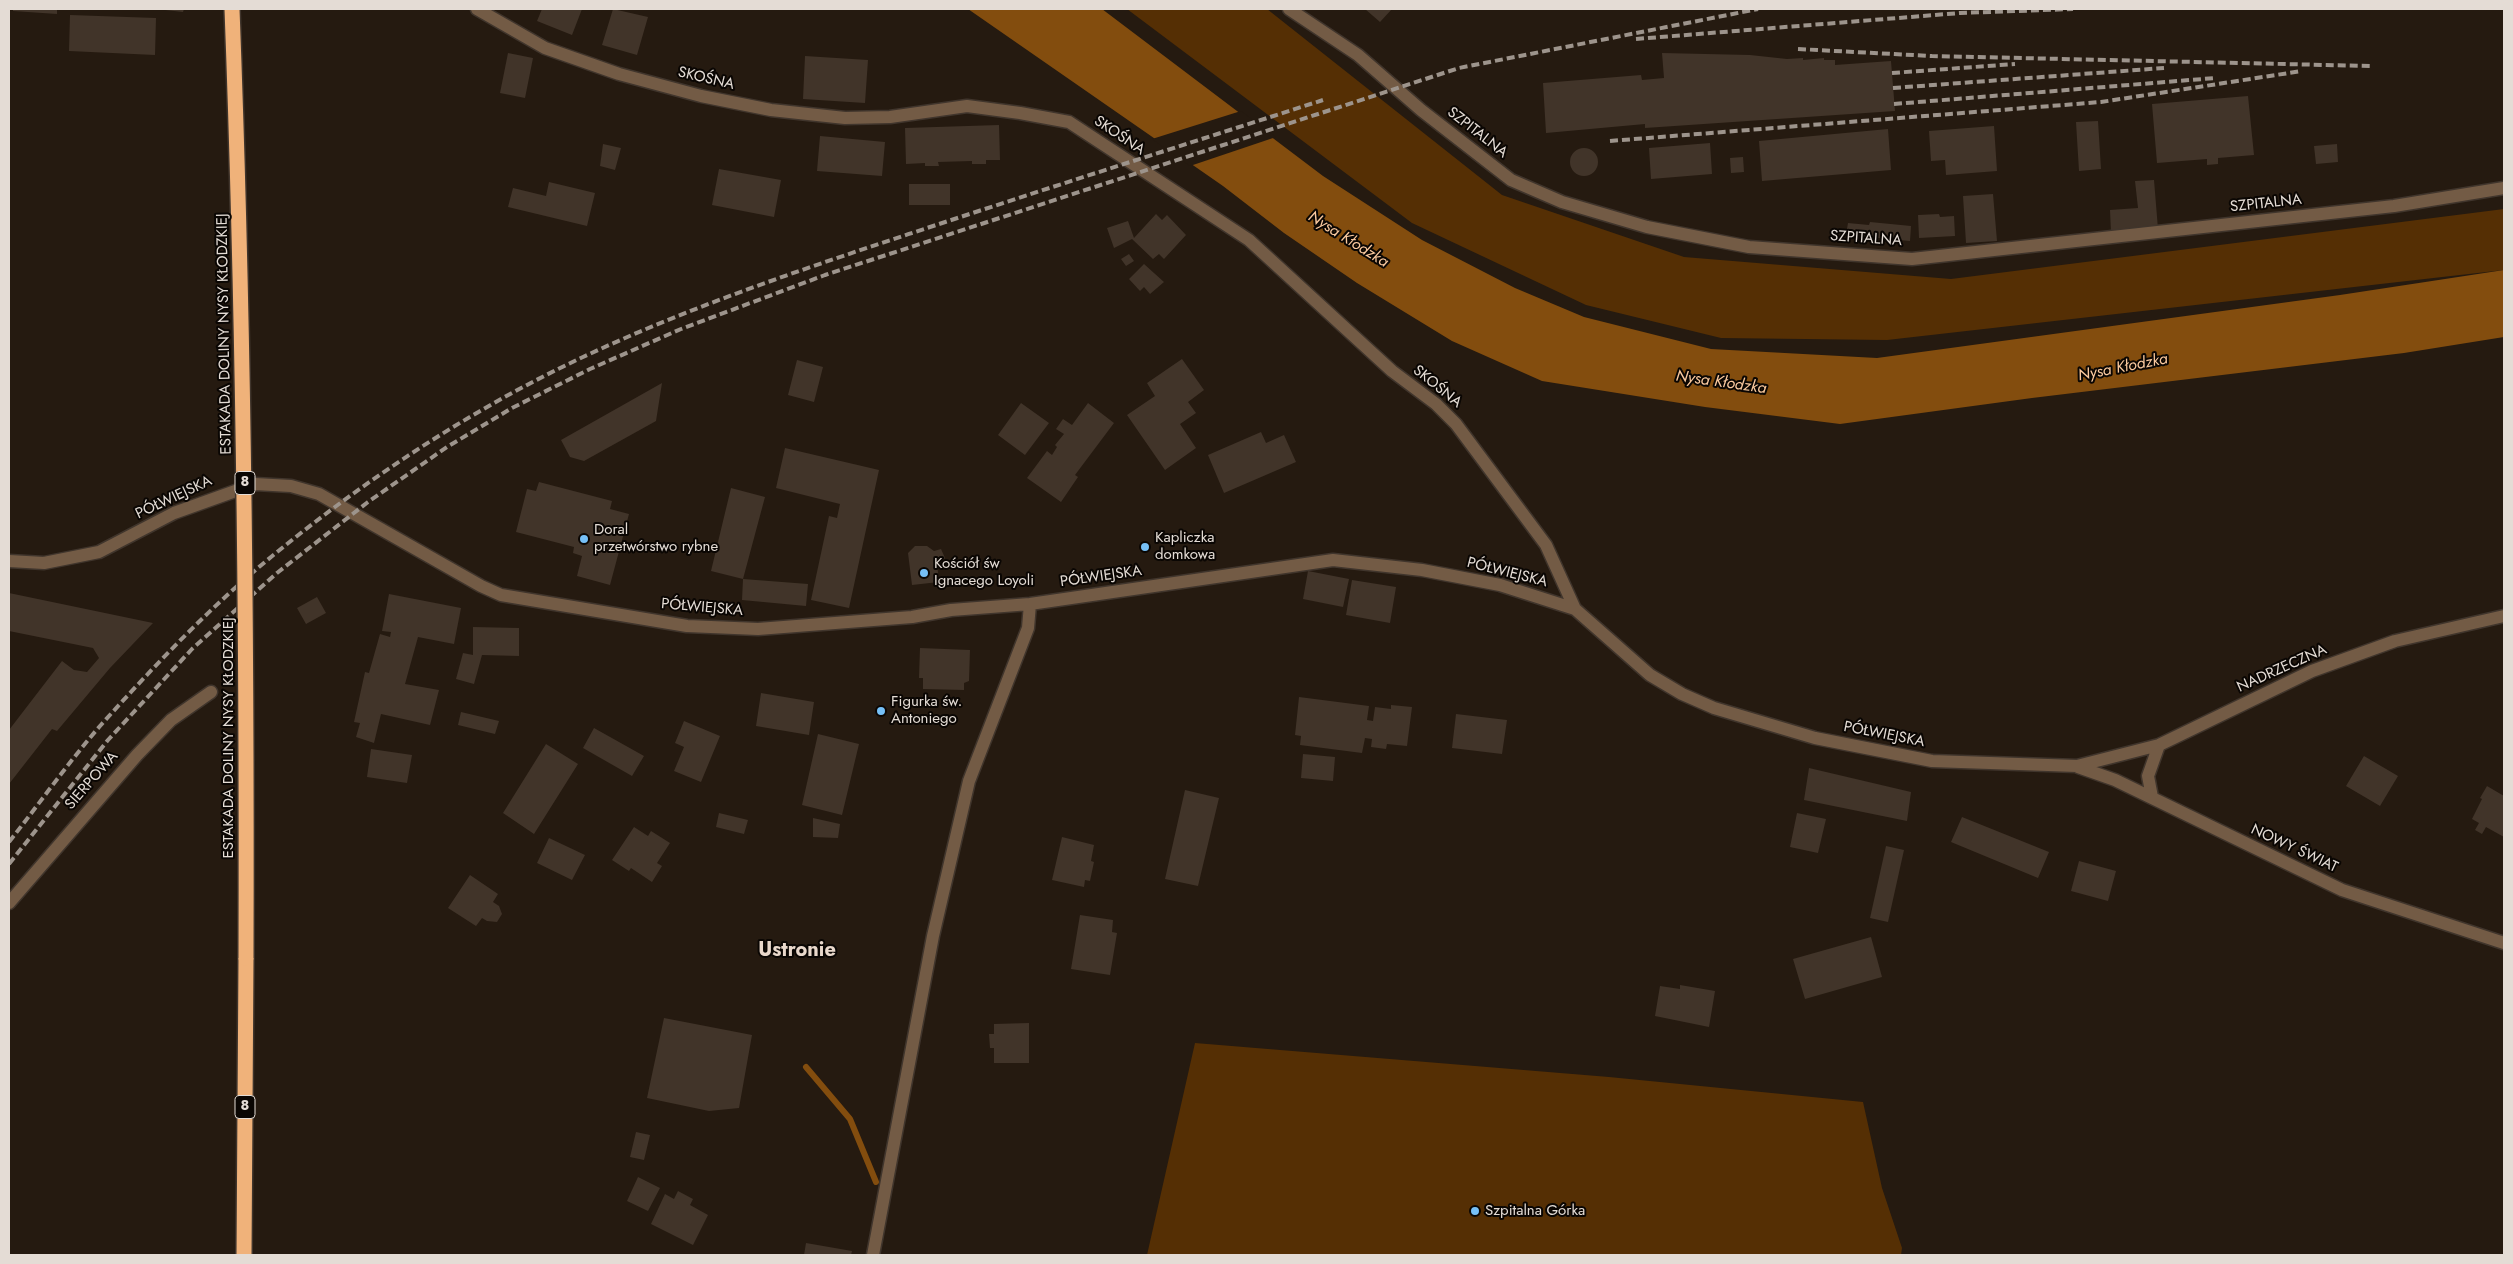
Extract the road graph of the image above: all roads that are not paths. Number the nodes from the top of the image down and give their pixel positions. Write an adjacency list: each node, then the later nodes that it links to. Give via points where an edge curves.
1 (232, 9): 15 (highway, ESTAKADA DOLINY NYSY KŁODZKIEJ / 8, bridge, via 244,383 247,672)
2 (477, 9): 7 (street, SKOŚNA, via 545,48 619,74 701,96 771,110 845,118 890,117 967,106 1069,122 1249,240 1392,372 1436,404 1456,424 1541,538)
3 (1289, 9): 4 (street, SZPITALNA, via 1358,55 1421,110 1511,180 1562,202 1647,226 1749,247 1912,259 2394,206)
4 (2504, 188)
5 (9, 560): 6 (street, PÓŁWIEJSKA, via 44,564 99,552 182,510 255,484 270,484 319,494 500,595 687,626 758,629)
6 (1030, 604): 7 (street, PÓŁWIEJSKA, via 1333,560 1422,570 1500,585); 16 (street, via 1028,628 969,782 933,936)
7 (1575, 608): 11 (street, PÓŁWIEJSKA, via 1650,675 1714,708 1815,738 1932,761)
8 (2504, 616): 10 (street, NADRZECZNA, via 2395,641 2312,671)
9 (211, 692): 13 (street, SIERPOWA, via 171,720 137,755)
10 (2159, 745): 11 (street, NADRZECZNA); 12 (street, via 2148,776)
11 (2077, 766): 12 (street, NOWY ŚWIAT)
12 (2152, 797): 14 (street, NOWY ŚWIAT, via 2342,890)
13 (9, 904)
14 (2504, 943)
15 (244, 1255)
16 (873, 1255)

